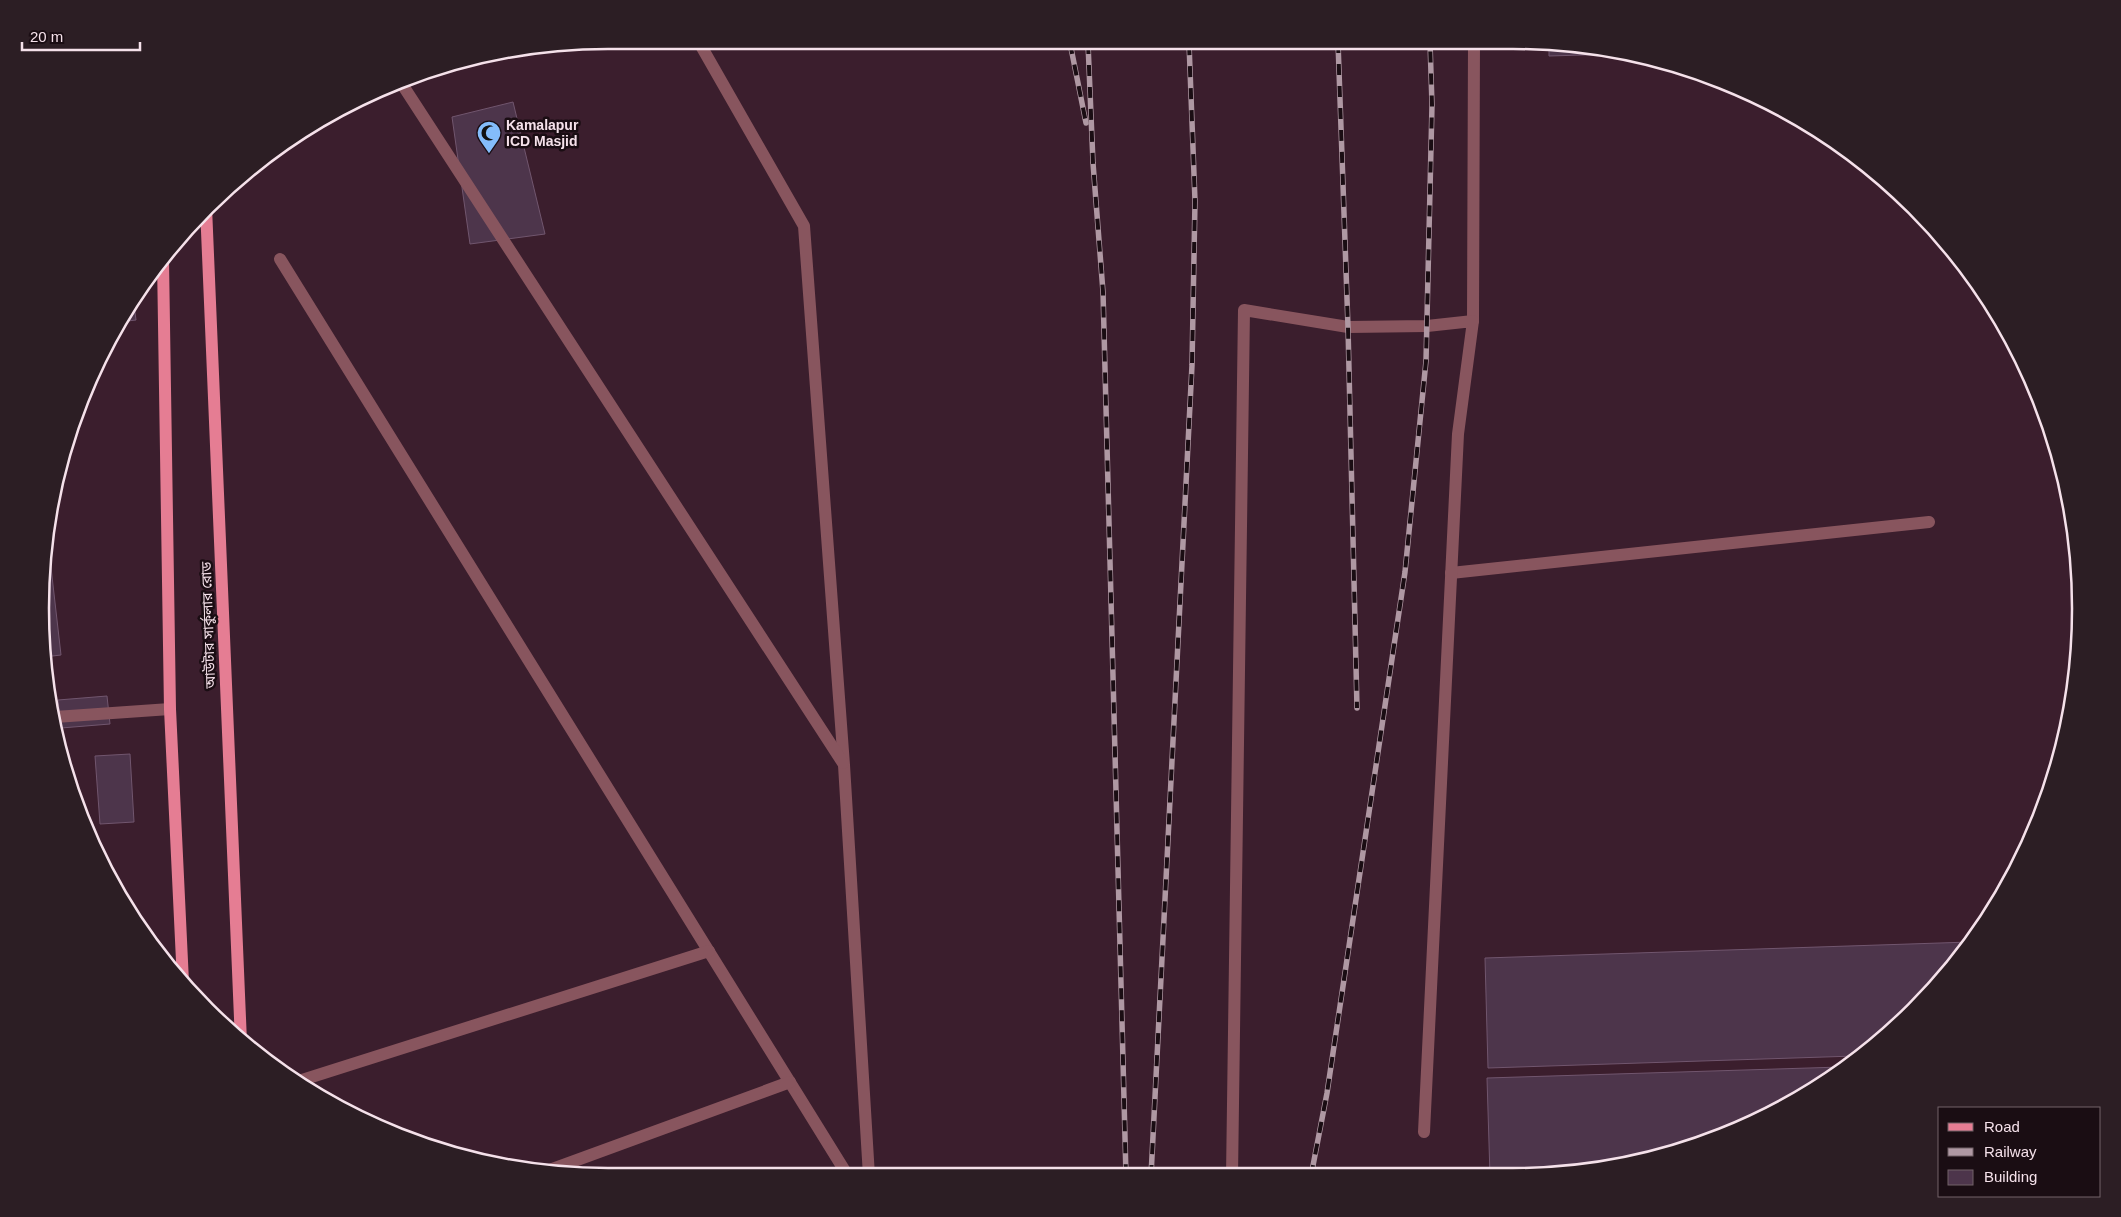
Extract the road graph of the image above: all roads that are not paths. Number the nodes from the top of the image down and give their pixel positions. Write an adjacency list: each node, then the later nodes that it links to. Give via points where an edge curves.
1 (703, 49): 12 (street, via 804,226)
2 (1474, 49): 7 (street)
3 (404, 87): 12 (street)
4 (207, 220): 15 (main road, আউটার সার্কুলার রোড)
5 (280, 259): 13 (street)
6 (163, 269): 10 (main road)
7 (1473, 321): 9 (street, via 1458,434); 22 (street, via 1427,326 1348,327 1244,310)
8 (1929, 522): 9 (street)
9 (1451, 572): 18 (street)
10 (170, 709): 11 (street); 14 (main road)
11 (60, 717)
12 (844, 765): 21 (street)
13 (709, 951): 16 (street); 17 (street)
14 (182, 971)
15 (241, 1030)
16 (306, 1079)
17 (790, 1082): 19 (street); 20 (street)
18 (1424, 1132)
19 (561, 1166)
20 (843, 1168)
21 (869, 1168)
22 (1232, 1168)

